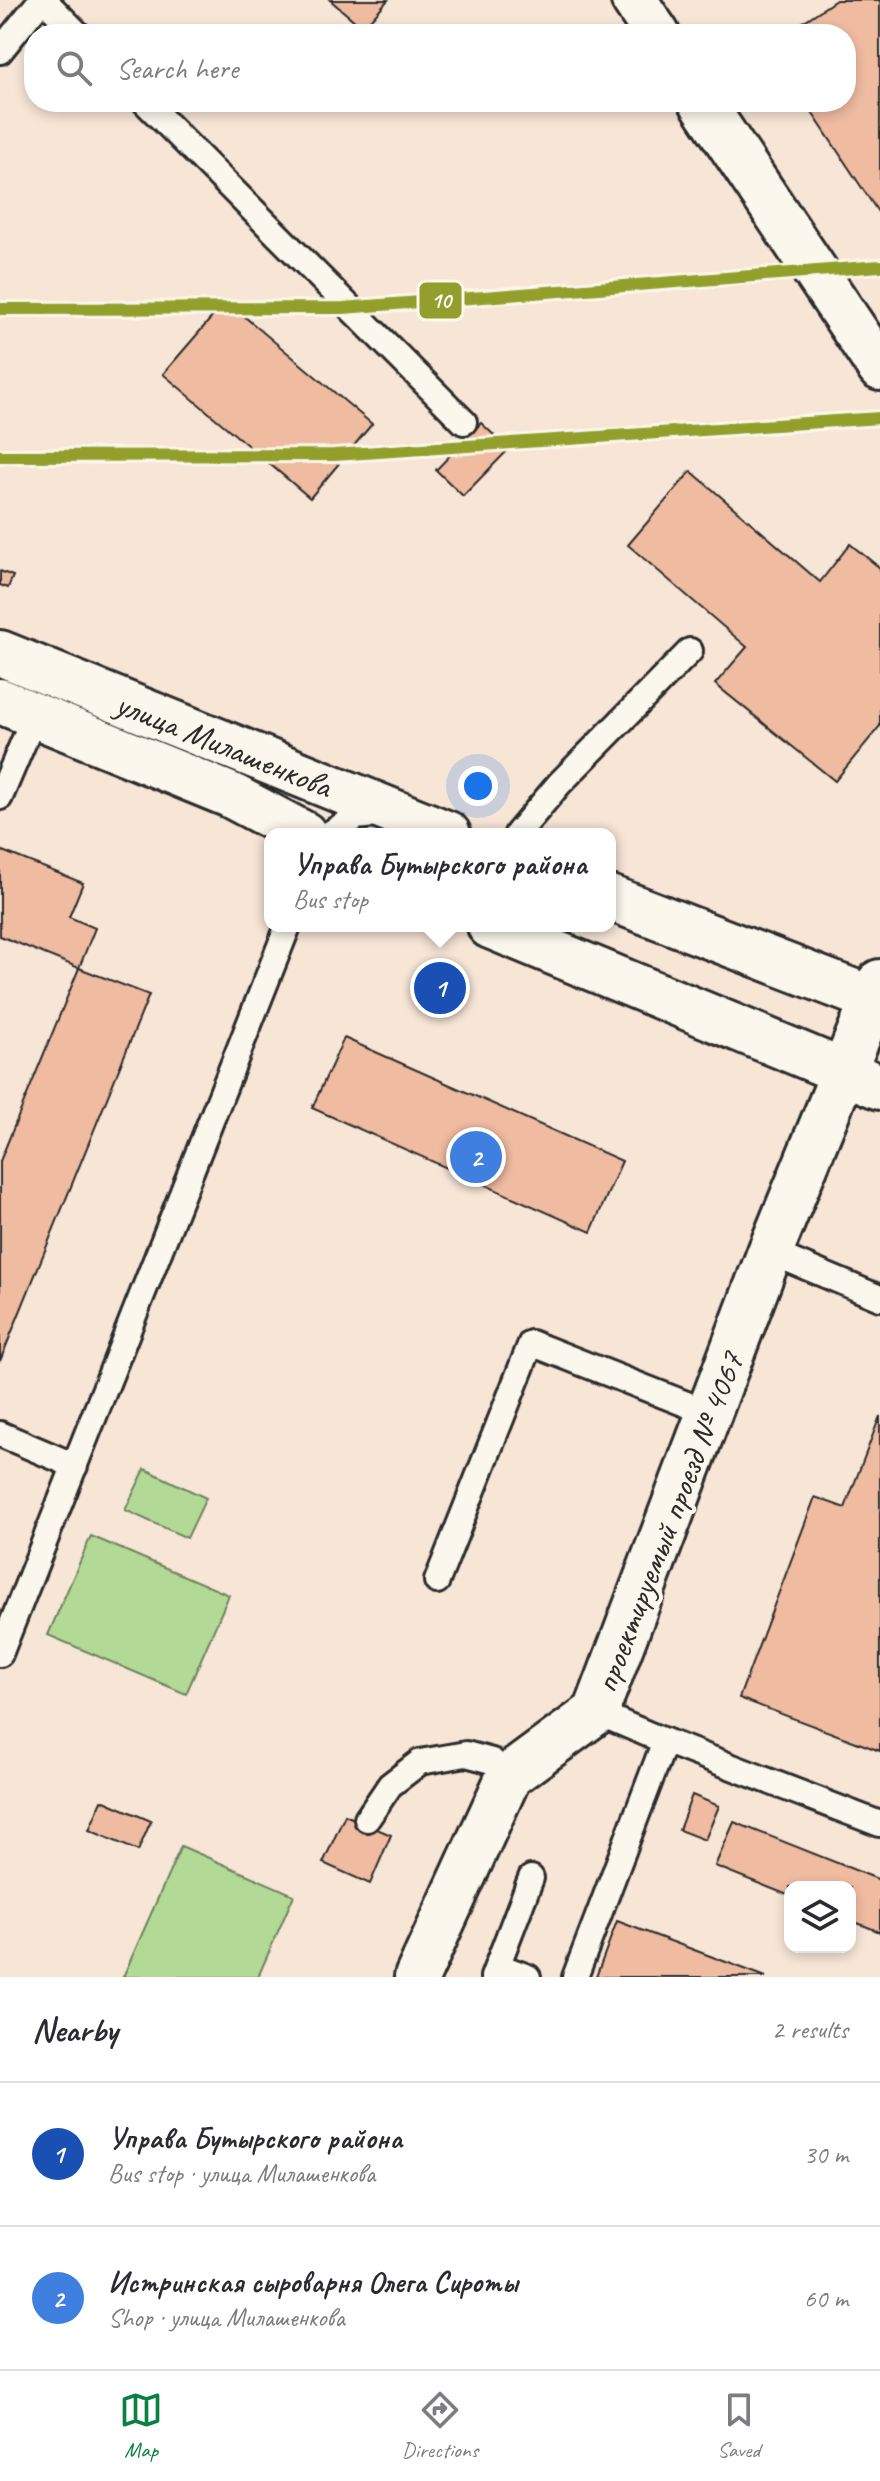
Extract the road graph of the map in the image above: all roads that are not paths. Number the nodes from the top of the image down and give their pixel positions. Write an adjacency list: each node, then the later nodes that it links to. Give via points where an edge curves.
1 (42, 0): 3 (lane); 5 (lane)
2 (634, 0): 4 (street)
3 (67, 24)
4 (650, 24)
5 (0, 51)
6 (155, 112): 9 (lane)
7 (709, 112): 8 (street)
8 (880, 368)
9 (464, 422)
10 (690, 651): 18 (lane)
11 (0, 653): 14 (street, улица Милашенкова)
12 (18, 708): 13 (lane); 15 (street, улица Милашенкова, via 230,795)
13 (0, 797)
14 (398, 814): 16 (lane, via 356,817); 17 (street, улица Милашенкова)
15 (293, 828)
16 (339, 828)
17 (433, 828)
18 (522, 828)
19 (616, 900): 22 (street)
20 (286, 932): 28 (lane)
21 (504, 932): 23 (street)
22 (878, 995): 23 (street, проектируемый проезд № 4067)
23 (862, 1079): 24 (street, проектируемый проезд № 4067)
24 (770, 1252): 25 (lane); 26 (street, проектируемый проезд № 4067)
25 (880, 1298)
26 (709, 1413): 29 (lane, via 531,1343); 31 (street, проектируемый проезд № 4067)
27 (0, 1434): 28 (lane)
28 (75, 1466): 30 (lane)
29 (437, 1581)
30 (0, 1654)
31 (596, 1712): 32 (lane); 33 (street, проектируемый проезд № 4067)
32 (665, 1741): 35 (lane); 40 (lane)
33 (509, 1776): 34 (lane, via 492,1761 466,1754 420,1762 390,1785); 38 (street, проектируемый проезд № 4067)
34 (367, 1819)
35 (880, 1824)
36 (531, 1878): 37 (lane)
37 (496, 1971): 39 (lane)
38 (417, 1977)
39 (528, 1977)
40 (575, 1977)

